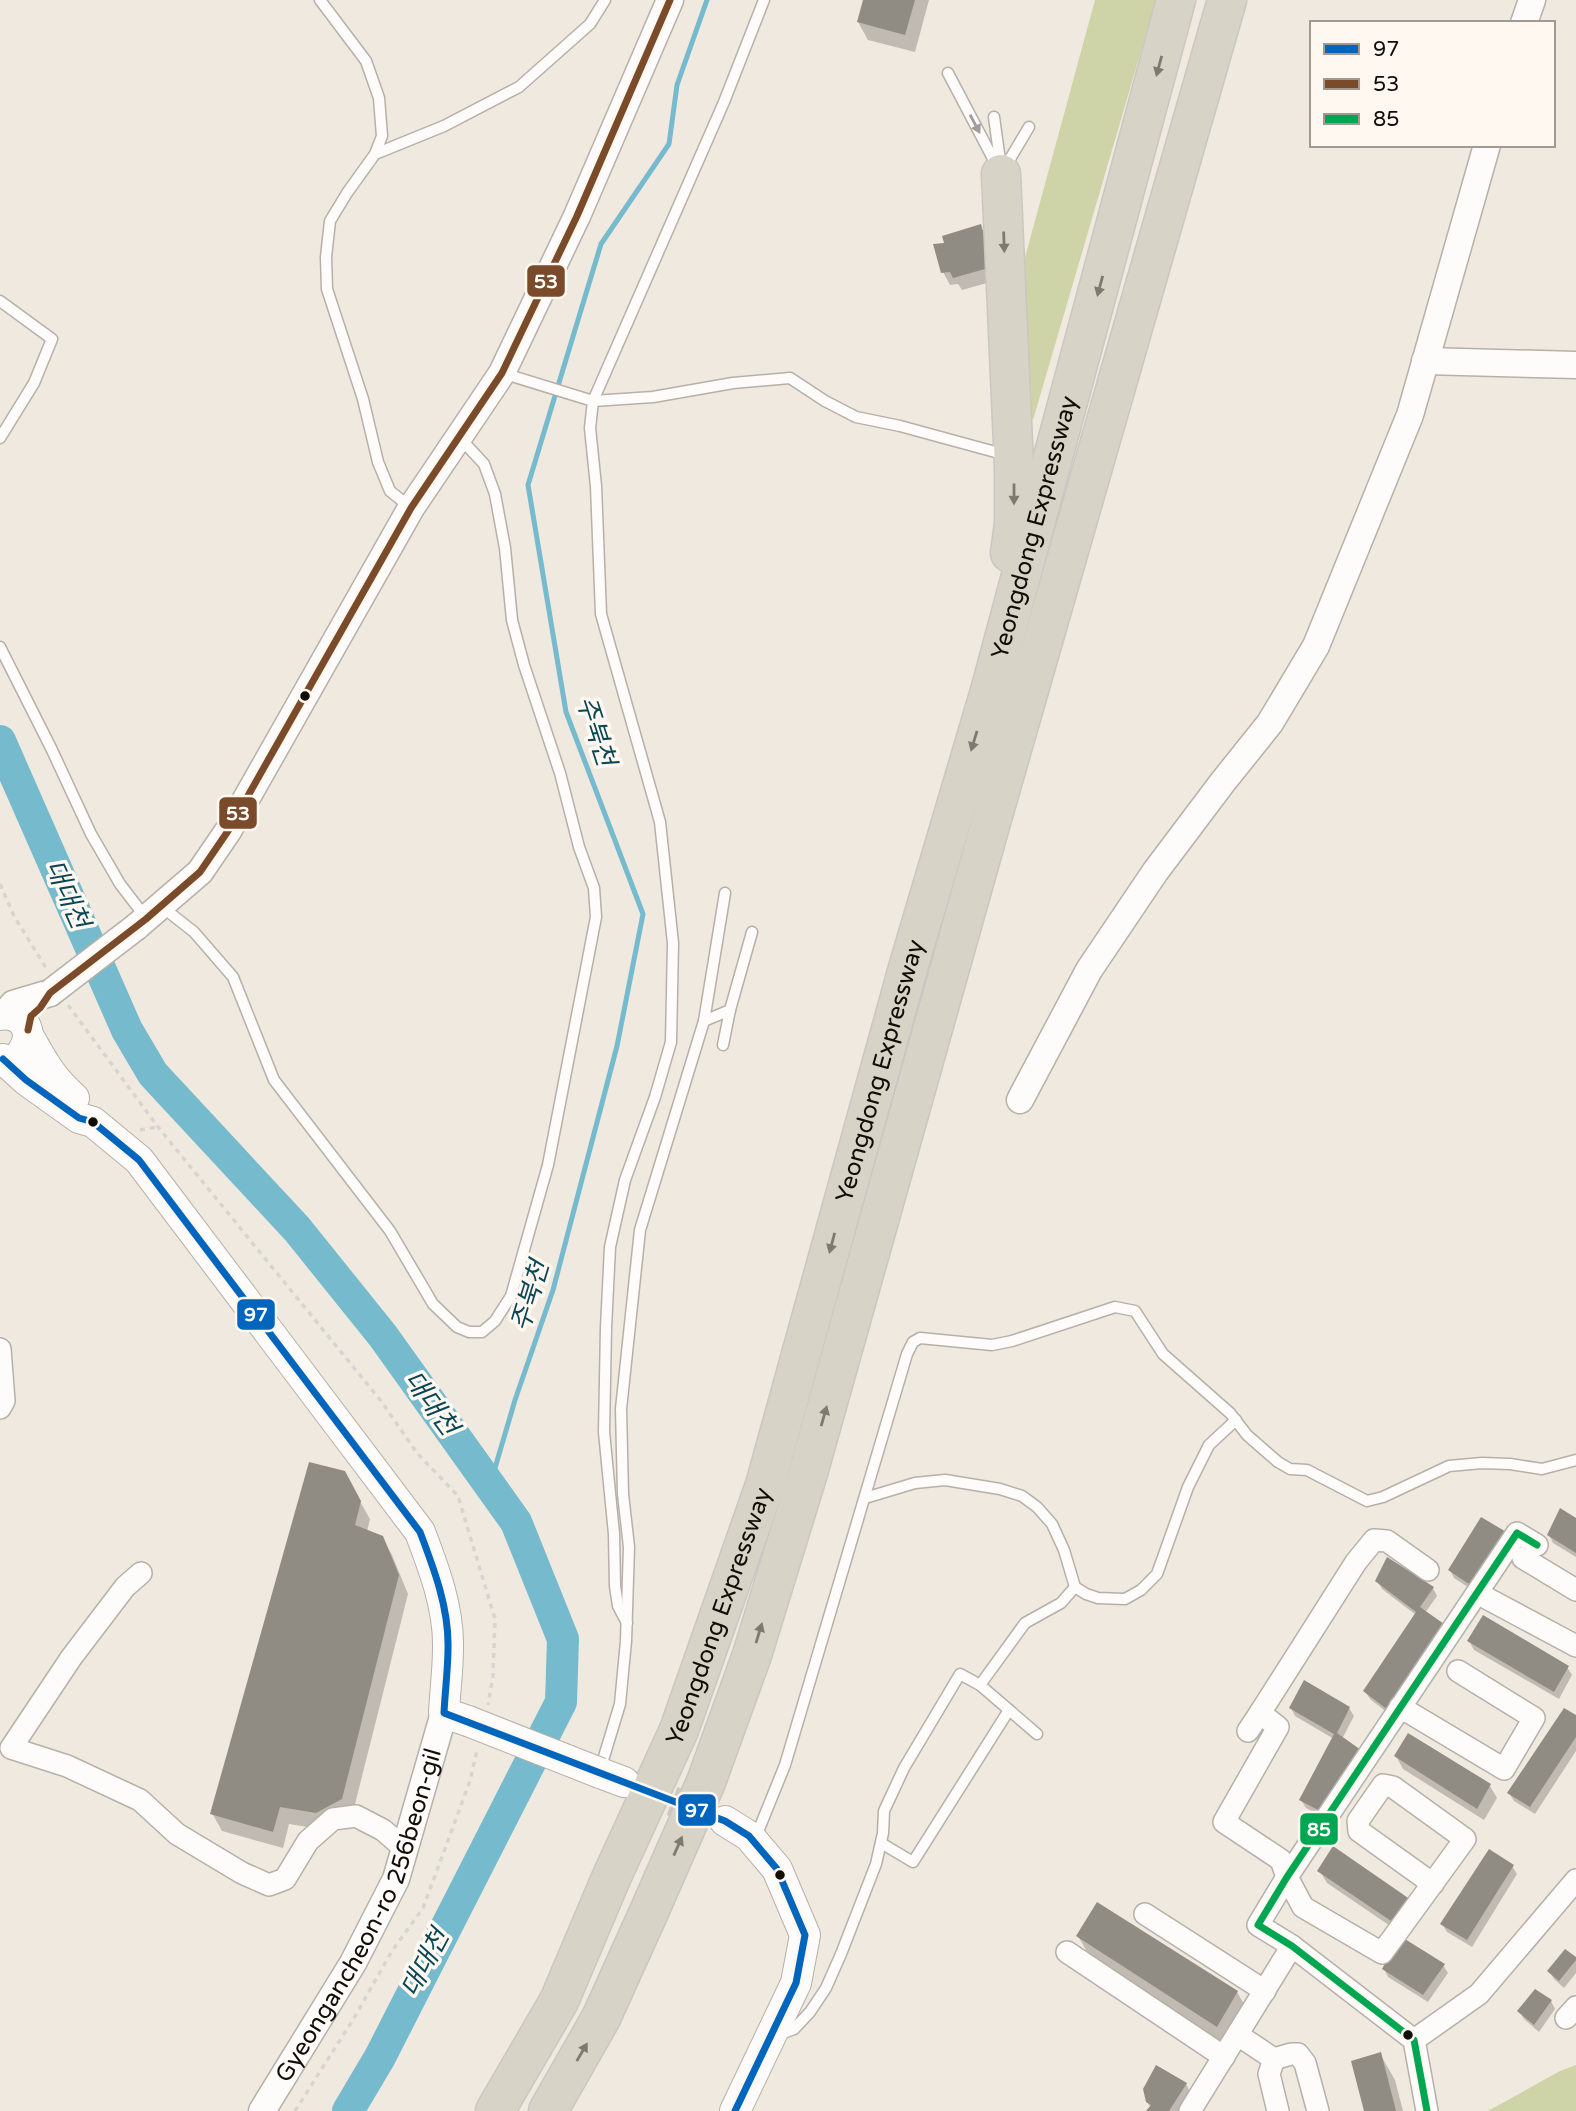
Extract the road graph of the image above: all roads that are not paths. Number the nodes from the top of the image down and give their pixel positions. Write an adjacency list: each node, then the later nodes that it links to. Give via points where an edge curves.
1 (320, 0): 13 (lane, via 366,61 379,98 382,136)
2 (605, 0): 13 (lane, via 590,24 519,87 444,126)
3 (670, 0): 18 (street)
4 (764, 0): 19 (lane)
5 (1176, 0): 25 (highway, Yeongdong Expressway, one-way to 25)
6 (1227, 0): 74 (highway, Yeongdong Expressway, one-way to 6, via 601,2018 643,1926 706,1782 752,1655 808,1474)
7 (1532, 0): 8 (street)
8 (1525, 21)
9 (948, 73): 14 (lane, one-way to 14)
10 (994, 117): 14 (lane)
11 (1029, 127): 14 (lane)
12 (1486, 147): 16 (street)
13 (375, 154): 23 (lane, via 330,221 327,289 378,462 390,491)
14 (1001, 174): 25 (highway, one-way to 25, via 1014,524)
15 (0, 301): 20 (lane, via 52,340 34,383)
16 (1425, 361): 17 (street); 34 (street, via 1410,415 1316,646 1270,723 1164,861 1089,970)
17 (1576, 365)
18 (510, 376): 19 (lane); 21 (street)
19 (593, 401): 22 (lane, via 790,378 856,417); 46 (lane, via 590,428 601,614 660,822 673,943 671,1042 625,1180 610,1247 604,1432 615,1586)
20 (0, 438)
21 (458, 438): 23 (street); 27 (lane, via 484,464 495,494 512,620 594,888 596,917 548,1165 530,1233 511,1296 482,1332 457,1327 433,1304 390,1231 274,1080 233,977 194,932)
22 (999, 453)
23 (411, 508): 27 (street, via 228,831 200,872)
24 (0, 647): 27 (lane, via 91,834 120,884)
25 (990, 691): 73 (highway, Yeongdong Expressway, one-way to 73, via 765,1485 679,1730 559,2001)
26 (724, 893): 30 (lane)
27 (148, 917): 31 (street, bridge)
28 (752, 932): 29 (lane)
29 (730, 1010): 30 (lane); 32 (lane)
30 (704, 1021): 46 (lane, via 640,1230 621,1409 629,1547)
31 (15, 1024): 33 (main road, via 27,1045 18,1056); 35 (main road, via 57,1084 88,1110)
32 (723, 1045)
33 (1, 1059): 35 (main road, via 79,1118)
34 (1020, 1100)
35 (93, 1122): 52 (main road, via 139,1160 420,1532 438,1579)
36 (0, 1349): 37 (street, via 4,1401)
37 (0, 1408)
38 (1237, 1420): 39 (lane, via 1278,1462 1290,1469 1307,1470 1367,1501 1449,1466 1482,1463 1542,1469); 40 (lane, via 1163,1354 1135,1311 1115,1307 992,1345 920,1338 907,1354); 43 (lane, via 1209,1445 1188,1487 1157,1574 1142,1590 1125,1599 1098,1598)
39 (1576, 1460)
40 (865, 1499): 43 (lane, via 915,1483 945,1480 1022,1496 1052,1524); 57 (lane, via 785,1765)
41 (1428, 1570): 60 (street, via 1387,1541 1374,1539 1254,1722 1278,1727 1224,1822 1281,1860)
42 (141, 1573): 54 (street, via 125,1587)
43 (1075, 1587): 49 (lane, via 1061,1603 1025,1623)
44 (1576, 1590): 45 (street, via 1530,1552 1517,1533)
45 (1477, 1593): 47 (street); 50 (street)
46 (627, 1623): 55 (lane)
47 (1576, 1646)
48 (1458, 1671): 50 (street, via 1534,1718 1504,1769)
49 (980, 1685): 51 (lane); 58 (lane, via 960,1674 948,1693 884,1811)
50 (1400, 1707): 60 (street)
51 (1009, 1710): 53 (lane); 58 (lane, via 913,1862)
52 (469, 1723): 55 (main road, bridge); 59 (street, Gyeongancheon-ro 256beon-gil)
53 (1037, 1734)
54 (5, 1747): 59 (street, via 68,1766 140,1800 177,1834 269,1885 285,1879 308,1841 334,1819 356,1816)
55 (612, 1777)
56 (724, 1821): 57 (main road)
57 (754, 1841): 68 (main road, via 777,1869 805,1935 796,1983)
58 (881, 1843): 68 (lane, via 826,1988 794,2029)
59 (405, 1849): 72 (street, Gyeongancheon-ro 256beon-gil, via 396,1878 353,1963)
60 (1287, 1877): 62 (street, via 1303,1907 1382,1953); 64 (street, via 1258,1925)
61 (1576, 1880): 69 (street, via 1479,1994)
62 (1433, 1884): 62 (street, via 1465,1839 1393,1787 1383,1785 1358,1821 1359,1831)
63 (1144, 1914): 66 (street)
64 (1292, 1946): 66 (street); 69 (street)
65 (1066, 1952): 70 (street)
66 (1265, 1991): 67 (street)
67 (1238, 2035): 70 (street); 71 (street)
68 (769, 2039): 75 (main road)
69 (1414, 2040): 79 (street)
70 (1224, 2057): 76 (street)
71 (1274, 2059): 77 (street, via 1269,2074); 78 (street, via 1298,2054 1305,2063)
72 (262, 2111)
73 (495, 2111)
74 (548, 2111)
75 (734, 2111)
76 (1190, 2111)
77 (1278, 2111)
78 (1318, 2111)
79 (1427, 2111)

